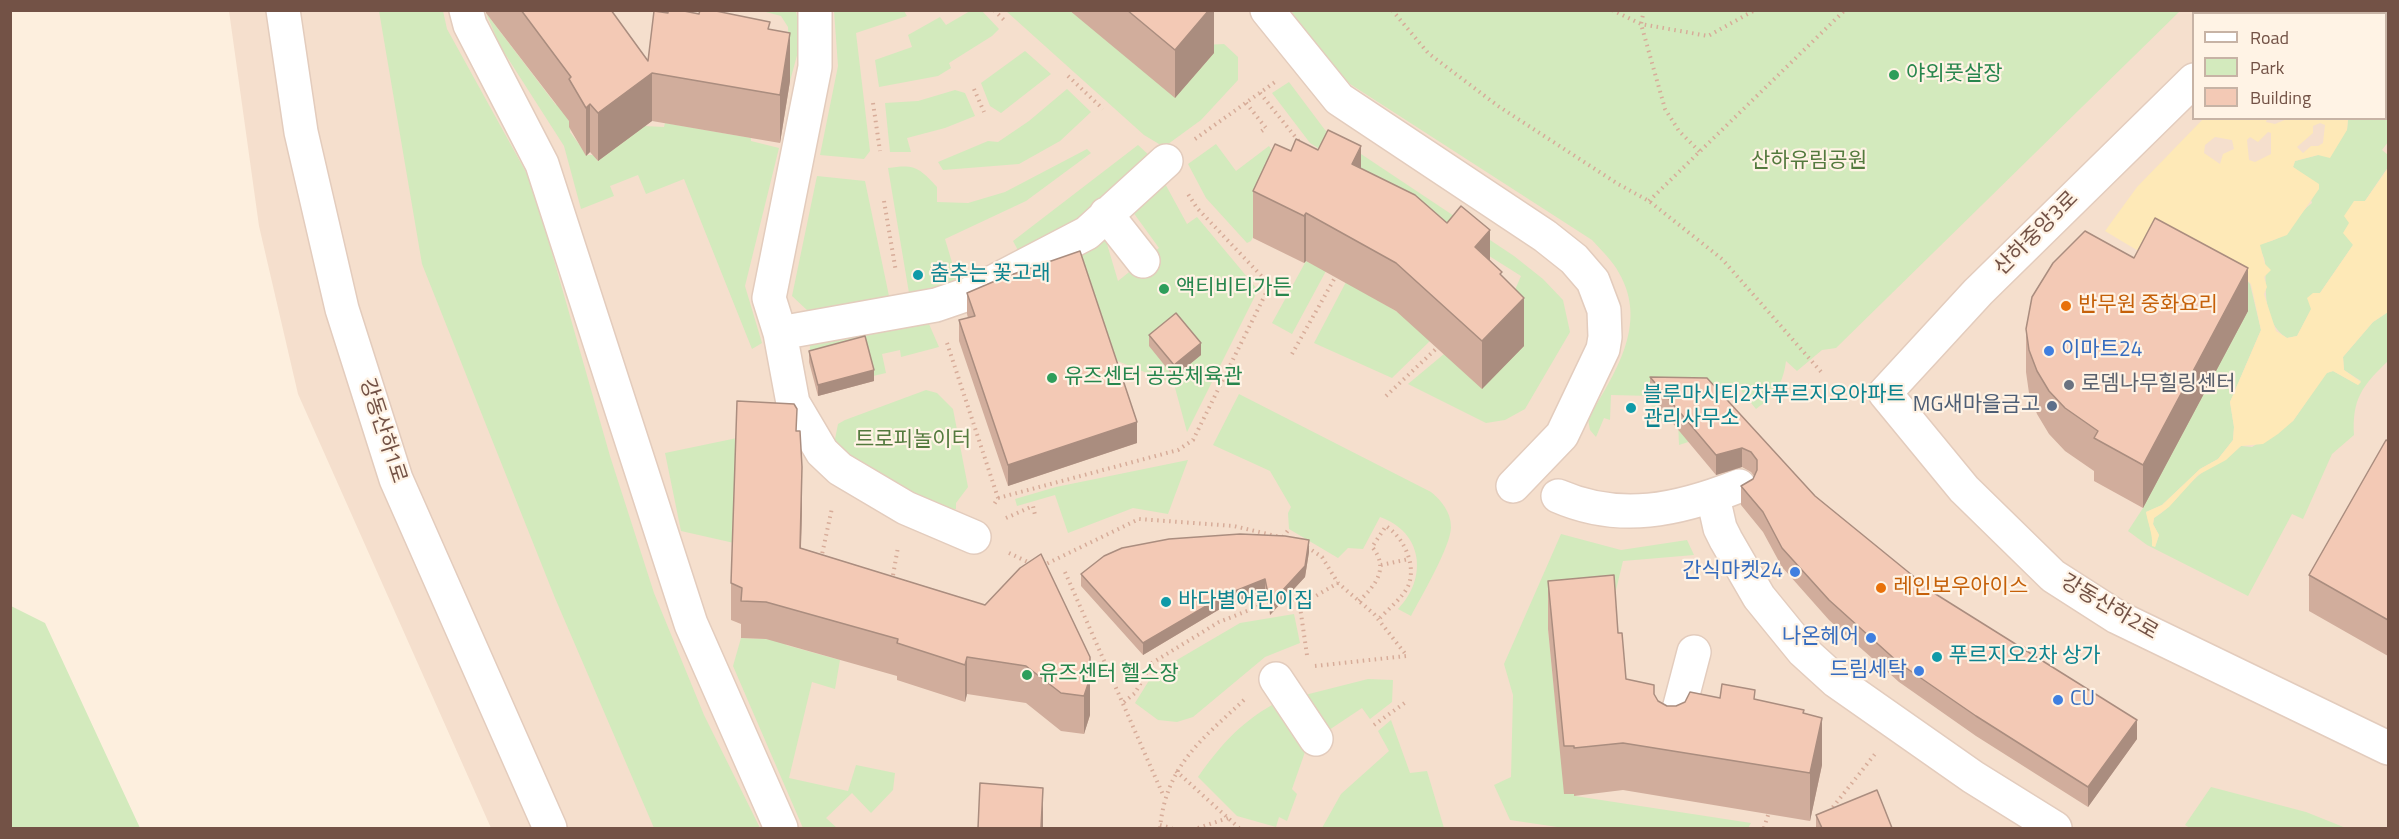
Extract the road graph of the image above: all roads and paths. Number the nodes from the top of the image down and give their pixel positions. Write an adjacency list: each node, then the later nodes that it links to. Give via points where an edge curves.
1 (283, 10): 77 (street, 강동산하1로, via 301,132 342,309 396,479)
2 (466, 10): 78 (street, via 470,25 542,164 691,624)
3 (815, 10): 34 (street, via 815,67 769,298)
4 (994, 10): 11 (path)
5 (1267, 10): 13 (street)
6 (1392, 10): 28 (path, via 1428,53 1498,106)
7 (1612, 10): 12 (path)
8 (1644, 10): 12 (path)
9 (1755, 10): 12 (path, via 1708,36)
10 (1845, 10): 25 (path)
11 (1006, 22)
12 (1641, 24): 25 (path, via 1665,109 1679,131)
13 (1306, 60): 17 (path); 41 (street, via 1339,99 1575,259 1600,295 1606,325 1603,348 1562,435)
14 (1068, 76): 20 (path)
15 (2192, 81): 38 (street, 산하중앙3로, via 1978,292)
16 (974, 89): 21 (path)
17 (1260, 93): 19 (path); 23 (path)
18 (873, 103): 24 (path)
19 (1246, 103): 22 (path, via 1266,128); 26 (path)
20 (1102, 109)
21 (984, 112)
22 (1259, 133)
23 (1305, 149)
24 (880, 151)
25 (1701, 153): 28 (path)
26 (1166, 160): 29 (street); 43 (path, via 1197,208 1270,285 1255,316 1193,440 1178,450)
27 (884, 201): 31 (path)
28 (1649, 201): 37 (path, via 1722,260)
29 (1106, 214): 30 (street); 33 (street, via 1087,233 971,294)
30 (1143, 261)
31 (896, 271)
32 (1337, 274): 36 (path)
33 (936, 305): 34 (street); 43 (path)
34 (780, 333): 40 (street, via 793,403 822,452)
35 (1441, 344): 39 (path)
36 (1292, 354)
37 (1823, 374)
38 (1885, 393): 70 (street, 강동산하2로, via 1965,489 2053,576 2117,616)
39 (1386, 396)
40 (840, 469): 44 (street); 52 (path)
41 (1513, 486)
42 (1558, 496): 83 (street, via 1585,508 1638,513 1722,496 1720,528 1759,597 1803,651 1836,681 1973,777)
43 (998, 498): 46 (path)
44 (906, 508): 46 (street); 54 (path)
45 (1289, 529): 47 (path)
46 (974, 537): 47 (path, via 1038,567 1138,519 1234,526)
47 (1283, 537): 48 (path)
48 (1292, 541)
49 (1302, 544): 55 (path, via 1322,557)
50 (1409, 559): 51 (path); 51 (path, via 1401,539 1386,526 1372,547); 58 (path, via 1409,583)
51 (1381, 565): 57 (path, via 1376,584)
52 (820, 568)
53 (1065, 572): 65 (path)
54 (891, 583)
55 (1338, 583): 56 (path, via 1314,597); 57 (path)
56 (1299, 600): 63 (path); 65 (path, via 1271,602 1219,622 1152,663 1135,693)
57 (1359, 601): 58 (path)
58 (1378, 620): 61 (path)
59 (2026, 643): 62 (path)
60 (1694, 652): 68 (street)
61 (1407, 656)
62 (2018, 657)
63 (1309, 667)
64 (1276, 680): 69 (street)
65 (1124, 702): 72 (path)
66 (1406, 702): 67 (path)
67 (1374, 725)
68 (1672, 736)
69 (1316, 739)
70 (2388, 748)
71 (1878, 751): 75 (path)
72 (1165, 798): 74 (path, via 1176,771); 76 (path)
73 (1769, 812): 82 (path)
74 (1228, 818): 80 (path); 81 (path)
75 (1823, 820)
76 (1160, 827): 79 (path)
77 (550, 828)
78 (781, 828)
79 (1172, 828)
80 (1198, 828)
81 (1239, 828)
82 (1764, 828)
83 (2055, 828)

